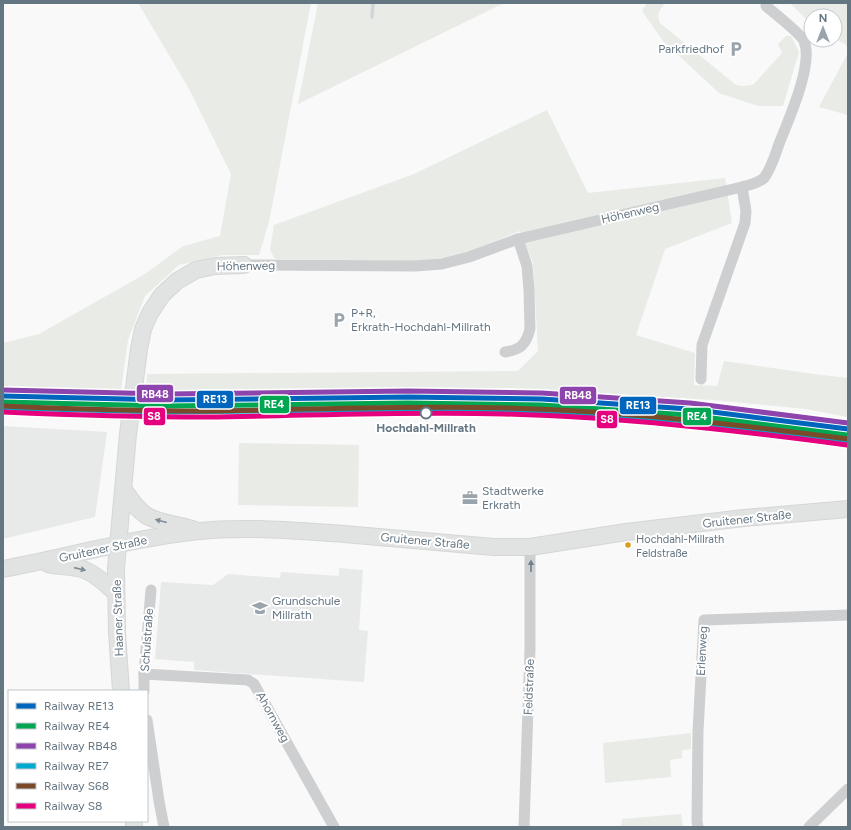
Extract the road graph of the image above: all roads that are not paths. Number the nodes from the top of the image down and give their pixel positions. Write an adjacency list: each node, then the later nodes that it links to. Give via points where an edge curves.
1 (766, 6): 2 (street, Höhenweg, via 802,37 805,45 805,64 797,98 765,176 761,181)
2 (742, 187): 3 (street, Höhenweg); 6 (street, via 745,223 702,345)
3 (518, 239): 4 (street, Höhenweg, via 470,257 442,264); 5 (street, via 527,266 530,329 524,344 516,351)
4 (244, 266): 7 (main road, Höhenweg, via 215,266 196,270 177,281 162,295 150,313 143,329 139,349)
5 (505, 352)
6 (701, 379)
7 (124, 490): 9 (main road, one-way to 7, via 147,516); 10 (main road, Höhenweg)
8 (848, 509): 11 (main road, Gruitener Straße, via 744,518)
9 (198, 531): 10 (main road, Gruitener Straße); 11 (main road, Gruitener Straße, via 277,529 494,547)
10 (119, 544): 12 (main road, Gruitener Straße); 15 (main road, Haaner Straße)
11 (530, 547): 24 (street, Feldstraße, one-way to 11)
12 (42, 562): 13 (main road, Gruitener Straße); 15 (main road, one-way to 15, via 85,570)
13 (3, 569)
14 (151, 590): 17 (street, Schulstraße)
15 (116, 593): 18 (main road, Haaner Straße)
16 (848, 615): 25 (street, Erlenweg, via 704,620 698,730)
17 (144, 674): 19 (street, Schulstraße); 23 (street, Ahornweg, via 248,680 254,684)
18 (121, 690)
19 (144, 690)
20 (148, 727): 22 (street)
21 (848, 789): 26 (street)
22 (164, 827)
23 (334, 827)
24 (524, 827)
25 (698, 827)
26 (810, 827)

